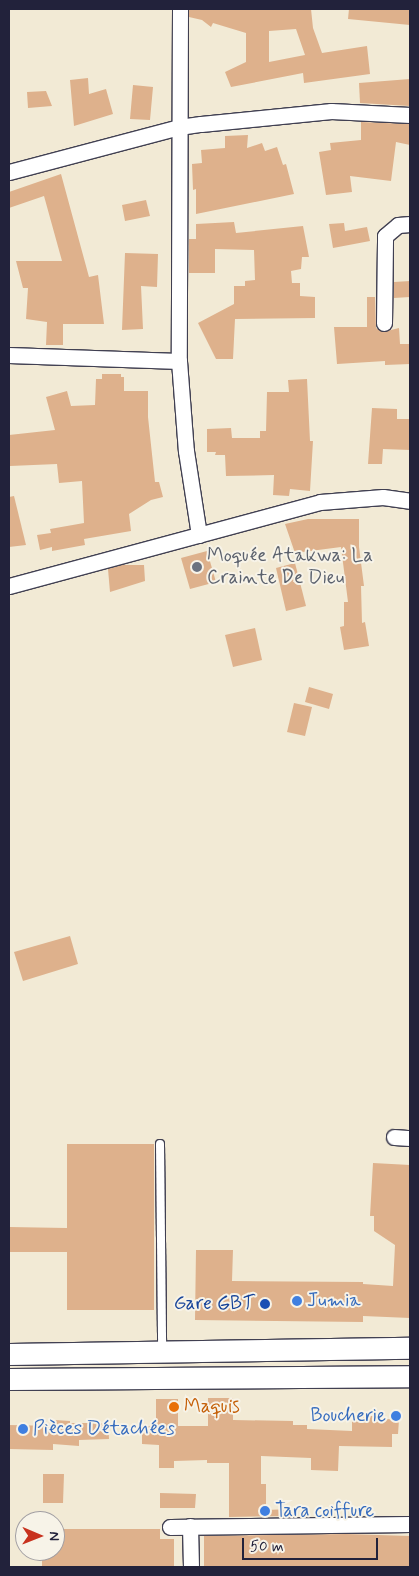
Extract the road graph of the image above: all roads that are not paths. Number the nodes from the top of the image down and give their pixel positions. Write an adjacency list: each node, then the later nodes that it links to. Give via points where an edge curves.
1 (180, 9): 3 (street)
2 (410, 115): 3 (street, via 324,111)
3 (179, 127): 4 (street); 8 (street)
4 (9, 172)
5 (410, 224): 6 (street, via 398,224 385,236)
6 (384, 323)
7 (9, 355): 8 (street)
8 (179, 361): 10 (street, via 186,451)
9 (410, 501): 10 (street, via 382,497 320,502)
10 (199, 535): 11 (street)
11 (9, 586)
12 (394, 1137): 13 (street)
13 (410, 1138)
14 (160, 1144): 16 (lane)
15 (410, 1348): 16 (main road)
16 (162, 1353): 17 (main road)
17 (9, 1354)
18 (410, 1376): 19 (main road)
19 (9, 1379)
20 (410, 1524): 21 (street)
21 (190, 1526): 22 (street); 23 (street)
22 (170, 1527)
23 (191, 1567)

